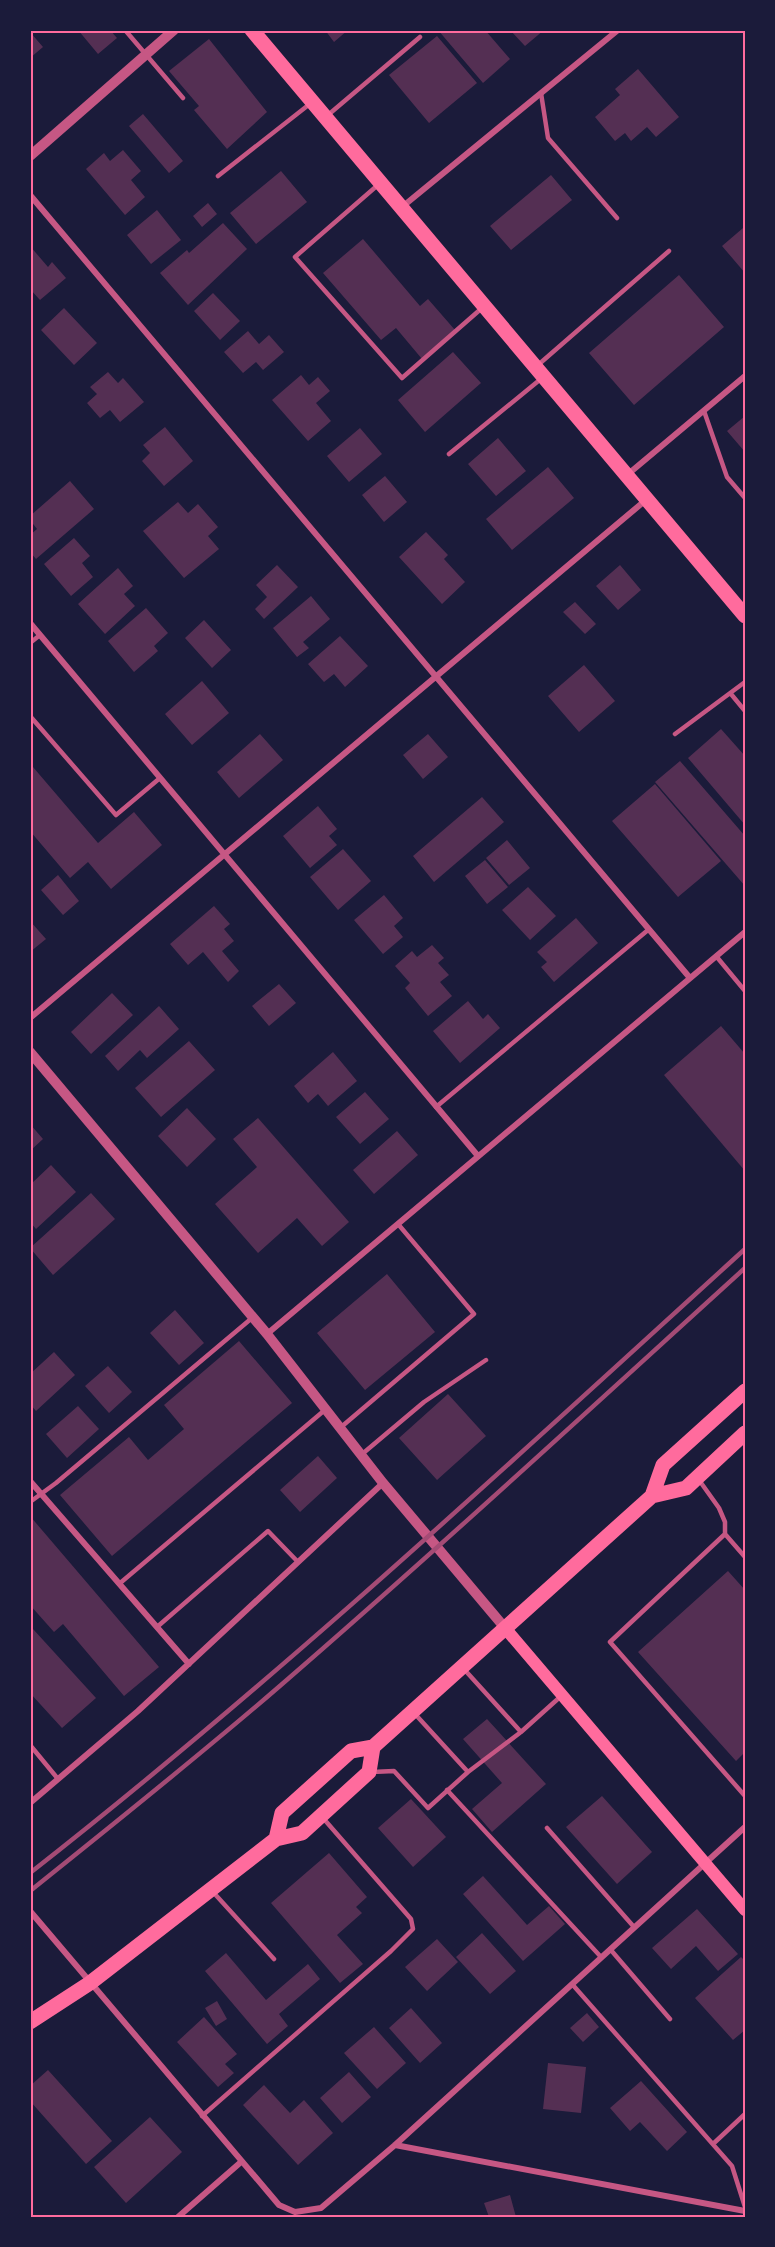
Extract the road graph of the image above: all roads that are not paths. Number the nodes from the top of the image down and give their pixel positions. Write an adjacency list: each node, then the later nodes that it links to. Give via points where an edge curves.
1 (125, 30): 6 (lane)
2 (174, 30): 6 (street)
3 (252, 30): 9 (main road)
4 (618, 30): 7 (street)
5 (420, 37): 10 (lane)
6 (146, 54): 8 (lane); 11 (street)
7 (541, 93): 15 (street); 16 (lane, via 548,138)
8 (183, 98)
9 (313, 102): 10 (main road); 12 (lane)
10 (326, 117): 13 (main road)
11 (30, 156)
12 (218, 176)
13 (381, 182): 15 (main road); 18 (lane, via 295,257 402,378)
14 (30, 195): 30 (street)
15 (402, 208): 18 (main road)
16 (617, 218)
17 (669, 251): 19 (lane)
18 (484, 306): 19 (main road)
19 (540, 372): 22 (lane); 23 (main road)
20 (745, 376): 21 (street)
21 (704, 411): 23 (street); 24 (lane, via 727,477)
22 (449, 454)
23 (627, 476): 25 (main road)
24 (745, 498)
25 (647, 499): 26 (main road); 30 (street)
26 (745, 616)
27 (30, 623): 28 (street)
28 (40, 635): 29 (lane); 36 (street)
29 (30, 643)
30 (435, 677): 37 (street); 38 (street)
31 (745, 682): 32 (lane)
32 (731, 694): 33 (lane); 35 (lane)
33 (745, 711)
34 (30, 716): 36 (lane, via 116,815)
35 (675, 734)
36 (160, 778): 37 (street)
37 (224, 854): 43 (street); 45 (street)
38 (648, 930): 41 (street); 45 (lane)
39 (745, 932): 40 (street)
40 (716, 956): 41 (street); 42 (lane)
41 (690, 978): 46 (street)
42 (745, 991)
43 (30, 1018)
44 (30, 1052): 48 (street)
45 (436, 1107): 46 (street)
46 (478, 1156): 47 (street)
47 (398, 1224): 49 (street); 53 (lane, via 474,1314)
48 (253, 1318): 49 (street); 59 (lane)
49 (267, 1334): 52 (street)
50 (486, 1360): 55 (lane, via 423,1402)
51 (745, 1390): 60 (main road, via 663,1465)
52 (326, 1409): 53 (street); 65 (lane)
53 (340, 1428): 55 (street)
54 (745, 1433): 56 (main road)
55 (361, 1455): 58 (street)
56 (697, 1478): 60 (main road, via 686,1488); 62 (lane, via 719,1508)
57 (30, 1481): 59 (street)
58 (383, 1483): 64 (street); 67 (street)
59 (40, 1493): 61 (lane); 65 (street)
60 (652, 1496): 67 (main road)
61 (30, 1502)
62 (725, 1534): 63 (lane); 79 (lane, via 610,1642)
63 (745, 1557)
64 (298, 1562): 66 (lane, via 268,1531); 68 (street)
65 (119, 1584): 66 (street)
66 (157, 1627): 68 (street)
67 (505, 1628): 69 (main road); 70 (main road)
68 (189, 1664): 77 (street)
69 (462, 1667): 71 (main road); 72 (lane)
70 (562, 1695): 72 (lane); 85 (main road)
71 (412, 1712): 74 (main road); 76 (lane)
72 (521, 1732): 76 (lane)
73 (30, 1745): 77 (lane)
74 (373, 1747): 75 (main road); 84 (main road, via 351,1751 282,1813)
75 (369, 1772): 78 (lane, via 394,1771 428,1808); 81 (main road)
76 (468, 1772): 78 (lane)
77 (58, 1779): 80 (street)
78 (447, 1791): 91 (lane)
79 (745, 1796)
80 (30, 1803)
81 (321, 1816): 84 (main road, via 302,1833); 98 (lane, via 411,1919 412,1929 392,1951)
82 (745, 1827): 85 (street)
83 (547, 1828): 89 (lane)
84 (276, 1839): 86 (main road)
85 (705, 1862): 87 (main road); 89 (street)
86 (211, 1890): 92 (lane); 93 (main road)
87 (745, 1910)
88 (30, 1911): 93 (street)
89 (634, 1927): 90 (street)
90 (610, 1950): 91 (street); 95 (lane)
91 (601, 1957): 94 (street)
92 (274, 1959)
93 (90, 1983): 96 (main road); 98 (street)
94 (572, 1984): 99 (lane); 100 (street)
95 (670, 2019)
96 (30, 2022)
97 (745, 2114): 99 (lane)
98 (202, 2116): 101 (street)
99 (713, 2144): 102 (lane, via 732,2166)
100 (395, 2145): 101 (street, via 321,2208 295,2212 279,2205); 102 (street)
101 (241, 2162): 103 (street)
102 (745, 2209)
103 (178, 2217)

